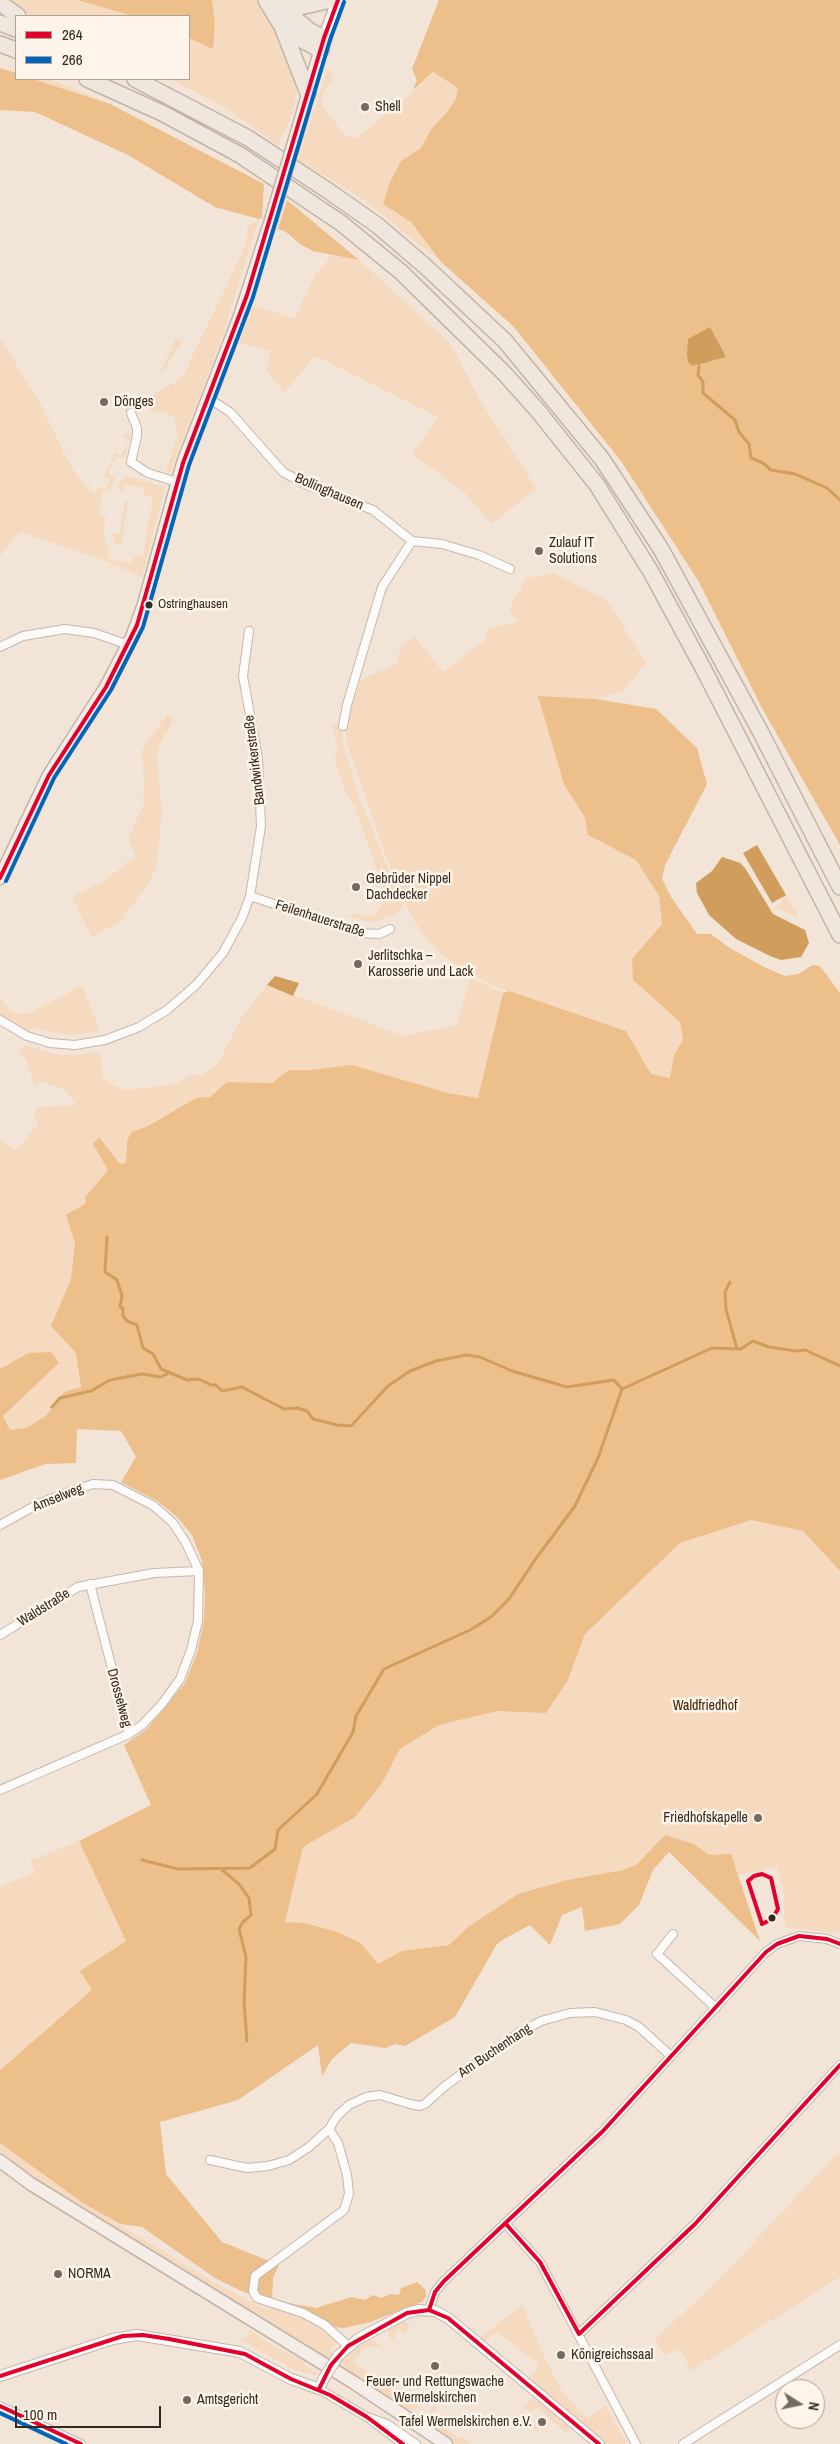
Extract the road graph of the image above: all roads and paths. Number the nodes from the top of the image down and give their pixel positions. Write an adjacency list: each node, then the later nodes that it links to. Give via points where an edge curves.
1 (331, 0): 3 (highway, via 300,7)
2 (338, 0): 10 (main road)
3 (272, 1): 7 (highway); 10 (highway, via 315,34)
4 (0, 3): 5 (highway)
5 (17, 15)
6 (0, 23): 8 (highway)
7 (280, 23): 10 (highway, via 302,40); 14 (highway)
8 (15, 29)
9 (0, 44): 11 (highway)
10 (322, 44): 14 (main road)
11 (15, 50)
12 (90, 80): 28 (highway, via 232,150 330,214 401,272 538,410 597,485 651,572)
13 (137, 80): 25 (highway, via 248,138 334,195 426,267 505,341 602,459 661,549)
14 (308, 93): 15 (main road, bridge, via 240,316)
15 (208, 398): 17 (main road); 18 (street, Bollinghausen, via 230,412 283,472 373,510)
16 (131, 413): 17 (street, via 137,436 131,462 148,473)
17 (177, 482): 21 (main road, via 144,604)
18 (412, 541): 19 (street, via 442,544); 23 (street, via 382,587 347,704)
19 (510, 569)
20 (249, 631): 26 (street, Bandwirkerstraße, via 243,676 258,759 262,806)
21 (128, 645): 22 (street, via 112,638 65,629 22,636); 24 (main road, via 106,687 49,775)
22 (0, 647)
23 (344, 726)
24 (0, 878)
25 (840, 887)
26 (250, 896): 27 (street, Feilenhauerstraße, via 361,933 379,934); 29 (street, Bandwirkerstraße, via 233,935 214,966 183,997 139,1027 104,1040 68,1045 27,1036)
27 (390, 929)
28 (840, 935)
29 (0, 1020)
30 (0, 1525): 31 (street, Amselweg, via 40,1502 93,1484 113,1485 154,1506 173,1523)
31 (198, 1571): 32 (street, via 154,1572); 34 (street, Amselweg, via 198,1621 180,1679 155,1711)
32 (90, 1584): 33 (street, Waldstraße, via 72,1590); 34 (street, Drosselweg)
33 (0, 1635)
34 (129, 1734): 35 (street, Drosselweg)
35 (0, 1790)
36 (674, 1934): 38 (street, via 656,1954)
37 (840, 1944): 38 (street, via 799,1936 777,1944 743,1975)
38 (716, 2008): 39 (street)
39 (671, 2056): 41 (street, Am Buchenhang, via 639,2027 626,2020 595,2012 570,2013 541,2021 517,2034 425,2104 419,2106 380,2095 366,2097 349,2105); 44 (street, via 603,2131)
40 (840, 2065): 46 (street, via 695,2224)
41 (329, 2129): 42 (street, Am Buchenhang, via 302,2152 275,2164 247,2168); 47 (street, via 338,2143 347,2176 349,2194 344,2210 255,2276 252,2291 257,2298 303,2313 325,2326)
42 (210, 2160)
43 (0, 2161): 56 (main road, via 31,2184 361,2387)
44 (505, 2223): 45 (street, via 444,2281 435,2292); 46 (street, via 540,2262)
45 (430, 2310): 47 (street, via 407,2313); 57 (street, via 448,2318)
46 (579, 2334): 58 (street)
47 (348, 2346): 50 (street, bridge, via 338,2356)
48 (839, 2347): 59 (street)
49 (0, 2376): 50 (street, via 113,2339 137,2335 240,2352 291,2379)
50 (319, 2388): 52 (street)
51 (0, 2406): 53 (street)
52 (367, 2417): 54 (street); 55 (street, via 387,2424)
53 (81, 2444)
54 (404, 2444)
55 (416, 2444)
56 (446, 2444)
57 (599, 2444)
58 (636, 2444)
59 (683, 2444)

